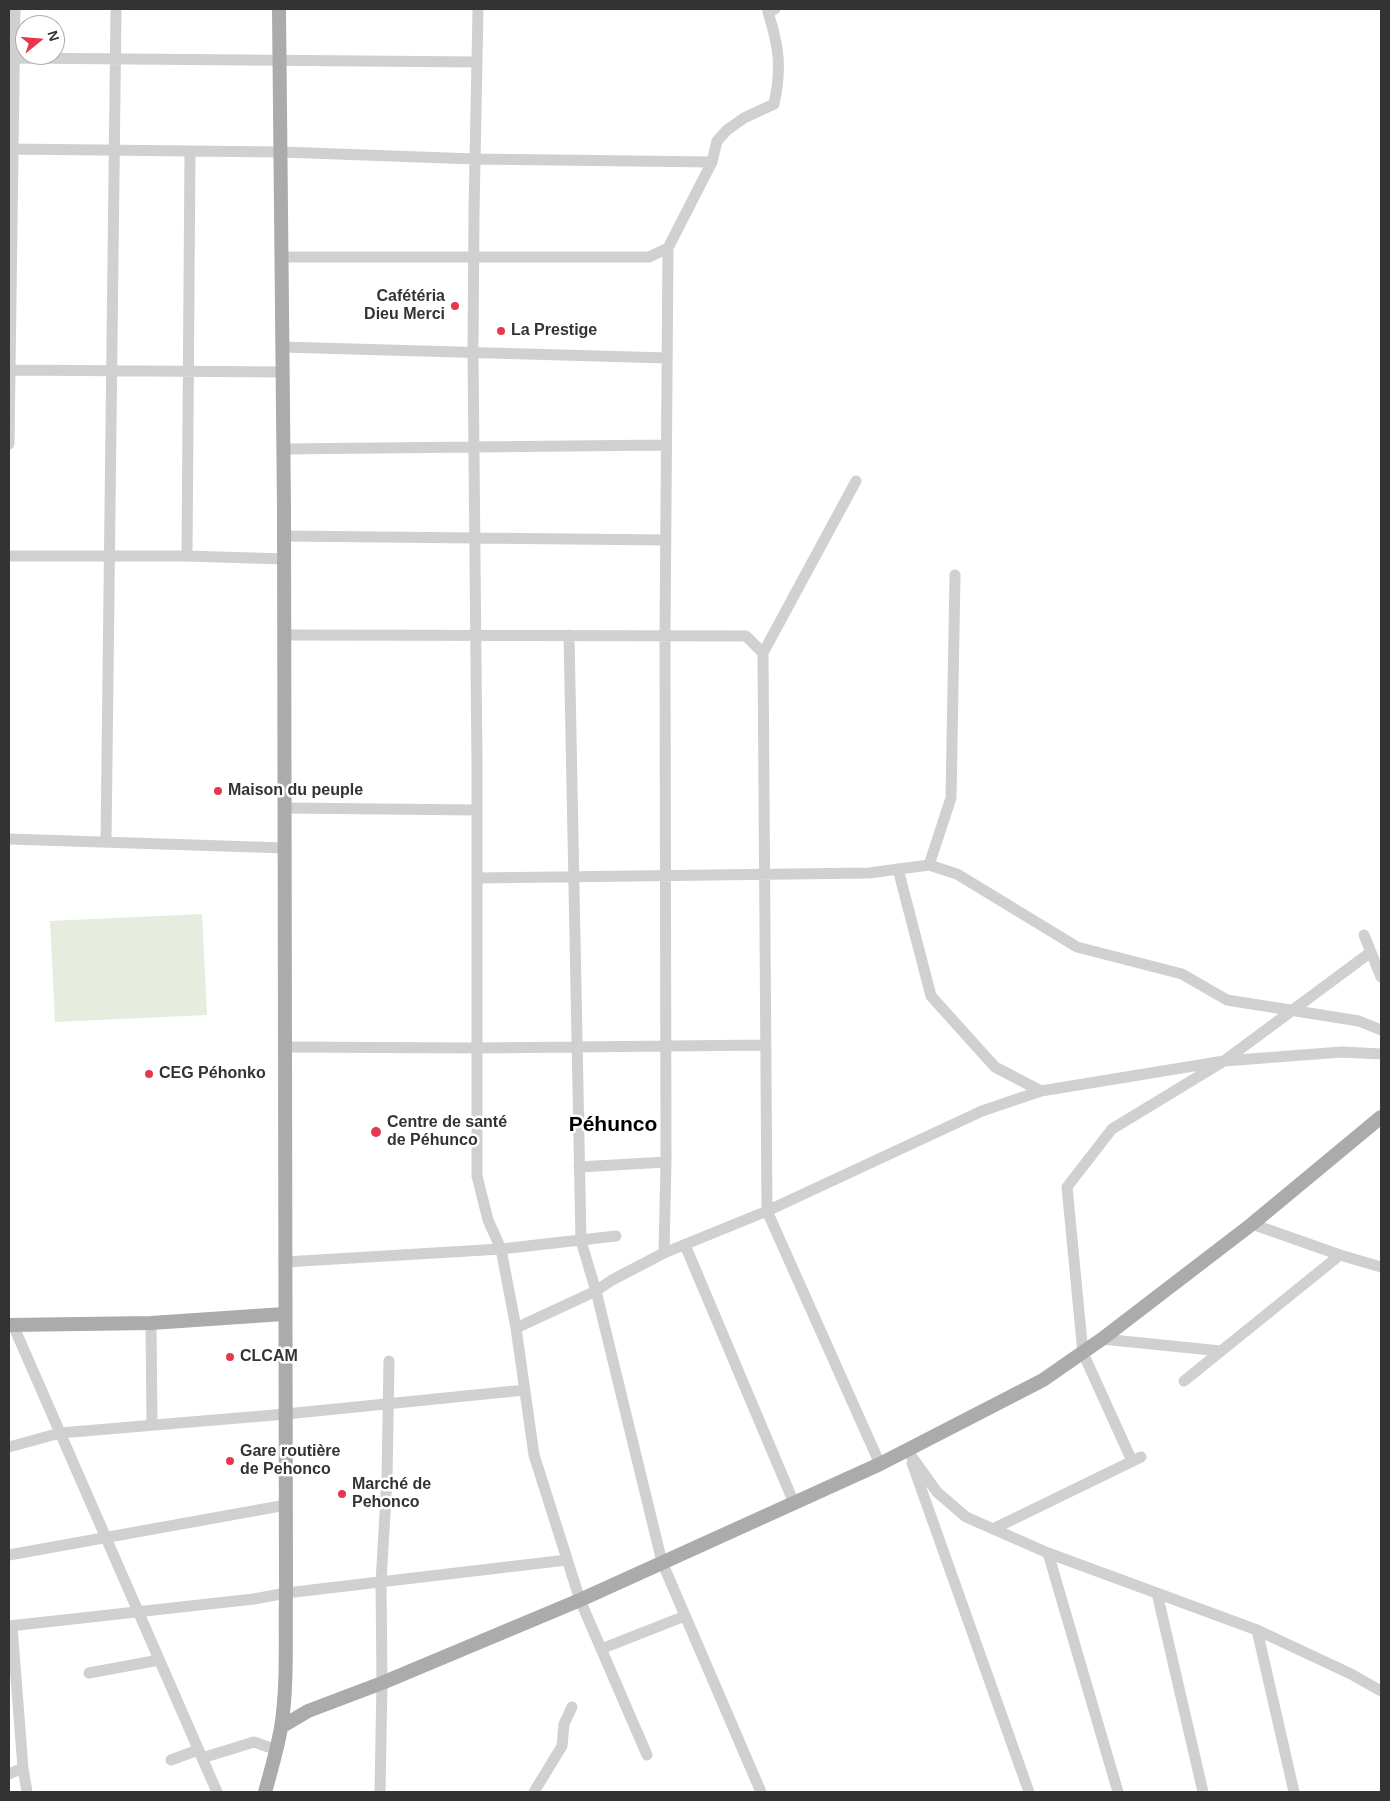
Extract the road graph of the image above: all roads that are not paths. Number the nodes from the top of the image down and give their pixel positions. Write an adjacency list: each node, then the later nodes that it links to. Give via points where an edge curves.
1 (116, 9): 7 (street)
2 (279, 9): 8 (main road)
3 (478, 9): 9 (street)
4 (770, 10): 15 (street, via 779,63 774,104 726,130 717,141)
5 (15, 58): 10 (street)
6 (65, 58): 7 (street)
7 (116, 59): 8 (street); 11 (street)
8 (280, 60): 9 (street); 13 (main road)
9 (477, 62): 14 (street)
10 (11, 149): 11 (street); 22 (street)
11 (114, 150): 12 (street); 23 (street)
12 (190, 151): 13 (street); 24 (street)
13 (281, 152): 14 (street); 18 (main road)
14 (475, 158): 15 (street); 17 (street)
15 (712, 162): 16 (street)
16 (668, 248): 17 (street, via 649,257); 21 (street)
17 (473, 256): 18 (street); 20 (street)
18 (282, 257): 19 (main road)
19 (282, 347): 20 (street); 25 (main road)
20 (473, 352): 21 (street); 28 (street)
21 (667, 358): 27 (street)
22 (9, 370): 23 (street); 26 (street)
23 (112, 371): 24 (street); 35 (street)
24 (189, 372): 25 (street); 36 (street)
25 (282, 372): 29 (main road)
26 (9, 444)
27 (666, 445): 28 (street); 33 (street)
28 (474, 447): 29 (street); 32 (street)
29 (283, 449): 31 (main road)
30 (856, 481): 43 (street)
31 (284, 536): 32 (street); 37 (main road)
32 (475, 538): 33 (street); 40 (street)
33 (666, 540): 42 (street)
34 (9, 556): 35 (street)
35 (109, 556): 36 (street); 47 (street)
36 (187, 556): 37 (street)
37 (284, 559): 39 (main road)
38 (955, 574): 49 (street, via 951,798)
39 (284, 634): 40 (street); 44 (main road)
40 (476, 635): 41 (street); 45 (street)
41 (568, 636): 42 (street); 53 (street)
42 (665, 636): 43 (street, via 746,636); 52 (street)
43 (763, 653): 51 (street)
44 (285, 808): 45 (street); 48 (main road)
45 (477, 810): 54 (street)
46 (9, 839): 47 (street)
47 (106, 842): 48 (street)
48 (285, 848): 62 (main road)
49 (929, 865): 50 (street); 58 (street, via 957,874 1077,947 1182,974 1227,1000)
50 (898, 869): 51 (street); 67 (street, via 930,996 995,1067)
51 (765, 874): 52 (street); 60 (street)
52 (666, 875): 53 (street); 61 (street)
53 (573, 877): 54 (street); 63 (street)
54 (477, 878): 64 (street)
55 (1364, 935): 56 (street)
56 (1371, 952): 57 (street); 58 (street)
57 (1381, 977)
58 (1291, 1011): 59 (street, via 1359,1021); 66 (street)
59 (1381, 1030)
60 (766, 1045): 61 (street); 71 (street)
61 (666, 1046): 63 (street); 69 (street)
62 (285, 1047): 64 (street); 79 (main road)
63 (577, 1047): 64 (street); 70 (street)
64 (477, 1048): 76 (street, via 477,1176 488,1220)
65 (1381, 1054): 66 (street, via 1342,1052)
66 (1224, 1061): 67 (street); 88 (street, via 1112,1128 1067,1187)
67 (1041, 1091): 71 (street, via 982,1111)
68 (1381, 1117): 72 (main road)
69 (666, 1162): 70 (street); 77 (street)
70 (579, 1166): 74 (street)
71 (767, 1211): 75 (street); 98 (street)
72 (1252, 1224): 78 (street); 86 (main road)
73 (616, 1236): 74 (street)
74 (581, 1241): 76 (street); 81 (street)
75 (685, 1245): 77 (street); 99 (street)
76 (501, 1249): 79 (street); 85 (street)
77 (664, 1253): 81 (street)
78 (1340, 1255): 80 (street); 87 (street)
79 (285, 1262): 82 (main road)
80 (1381, 1267)
81 (596, 1291): 85 (street); 106 (street)
82 (284, 1314): 83 (main road); 93 (main road)
83 (151, 1323): 84 (main road); 94 (street)
84 (11, 1325): 95 (street)
85 (516, 1328): 91 (street)
86 (1102, 1339): 87 (street); 88 (main road)
87 (1221, 1351): 90 (street)
88 (1083, 1353): 97 (main road, via 1043,1380); 101 (street, via 1136,1459)
89 (389, 1361): 92 (street)
90 (1184, 1380)
91 (525, 1390): 92 (street); 105 (street, via 534,1455)
92 (388, 1403): 93 (street); 107 (street)
93 (286, 1414): 94 (street); 100 (main road)
94 (152, 1424): 95 (street)
95 (60, 1433): 96 (street); 102 (street)
96 (9, 1447)
97 (907, 1450): 98 (main road); 101 (street, via 937,1492 966,1517); 136 (street)
98 (880, 1464): 99 (main road)
99 (794, 1503): 106 (main road)
100 (286, 1505): 102 (street); 108 (main road)
101 (993, 1529): 103 (street)
102 (105, 1537): 104 (street); 111 (street)
103 (1048, 1553): 109 (street); 137 (street)
104 (9, 1555)
105 (567, 1560): 107 (street); 110 (street)
106 (662, 1562): 110 (main road); 112 (street)
107 (381, 1582): 108 (street); 118 (street)
108 (286, 1593): 111 (street); 120 (main road)
109 (1157, 1593): 114 (street); 138 (street)
110 (580, 1600): 115 (street); 118 (main road)
111 (138, 1612): 113 (street); 116 (street)
112 (685, 1616): 115 (street); 135 (street)
113 (10, 1626): 128 (street)
114 (1256, 1630): 119 (street); 139 (street)
115 (601, 1649): 126 (street)
116 (159, 1660): 117 (street); 125 (street)
117 (89, 1672)
118 (382, 1683): 122 (main road); 133 (street)
119 (1381, 1691)
120 (284, 1696): 122 (main road); 123 (main road)
121 (572, 1707): 134 (street, via 564,1724 562,1746)
122 (308, 1710): 123 (main road)
123 (281, 1727): 124 (main road)
124 (277, 1750): 125 (street, via 254,1742); 132 (main road)
125 (200, 1754): 127 (street); 131 (street)
126 (647, 1755)
127 (171, 1760)
128 (23, 1768): 129 (street); 130 (street)
129 (9, 1774)
130 (28, 1792)
131 (217, 1792)
132 (265, 1792)
133 (380, 1792)
134 (534, 1792)
135 (761, 1792)
136 (1029, 1792)
137 (1118, 1792)
138 (1203, 1792)
139 (1294, 1792)

